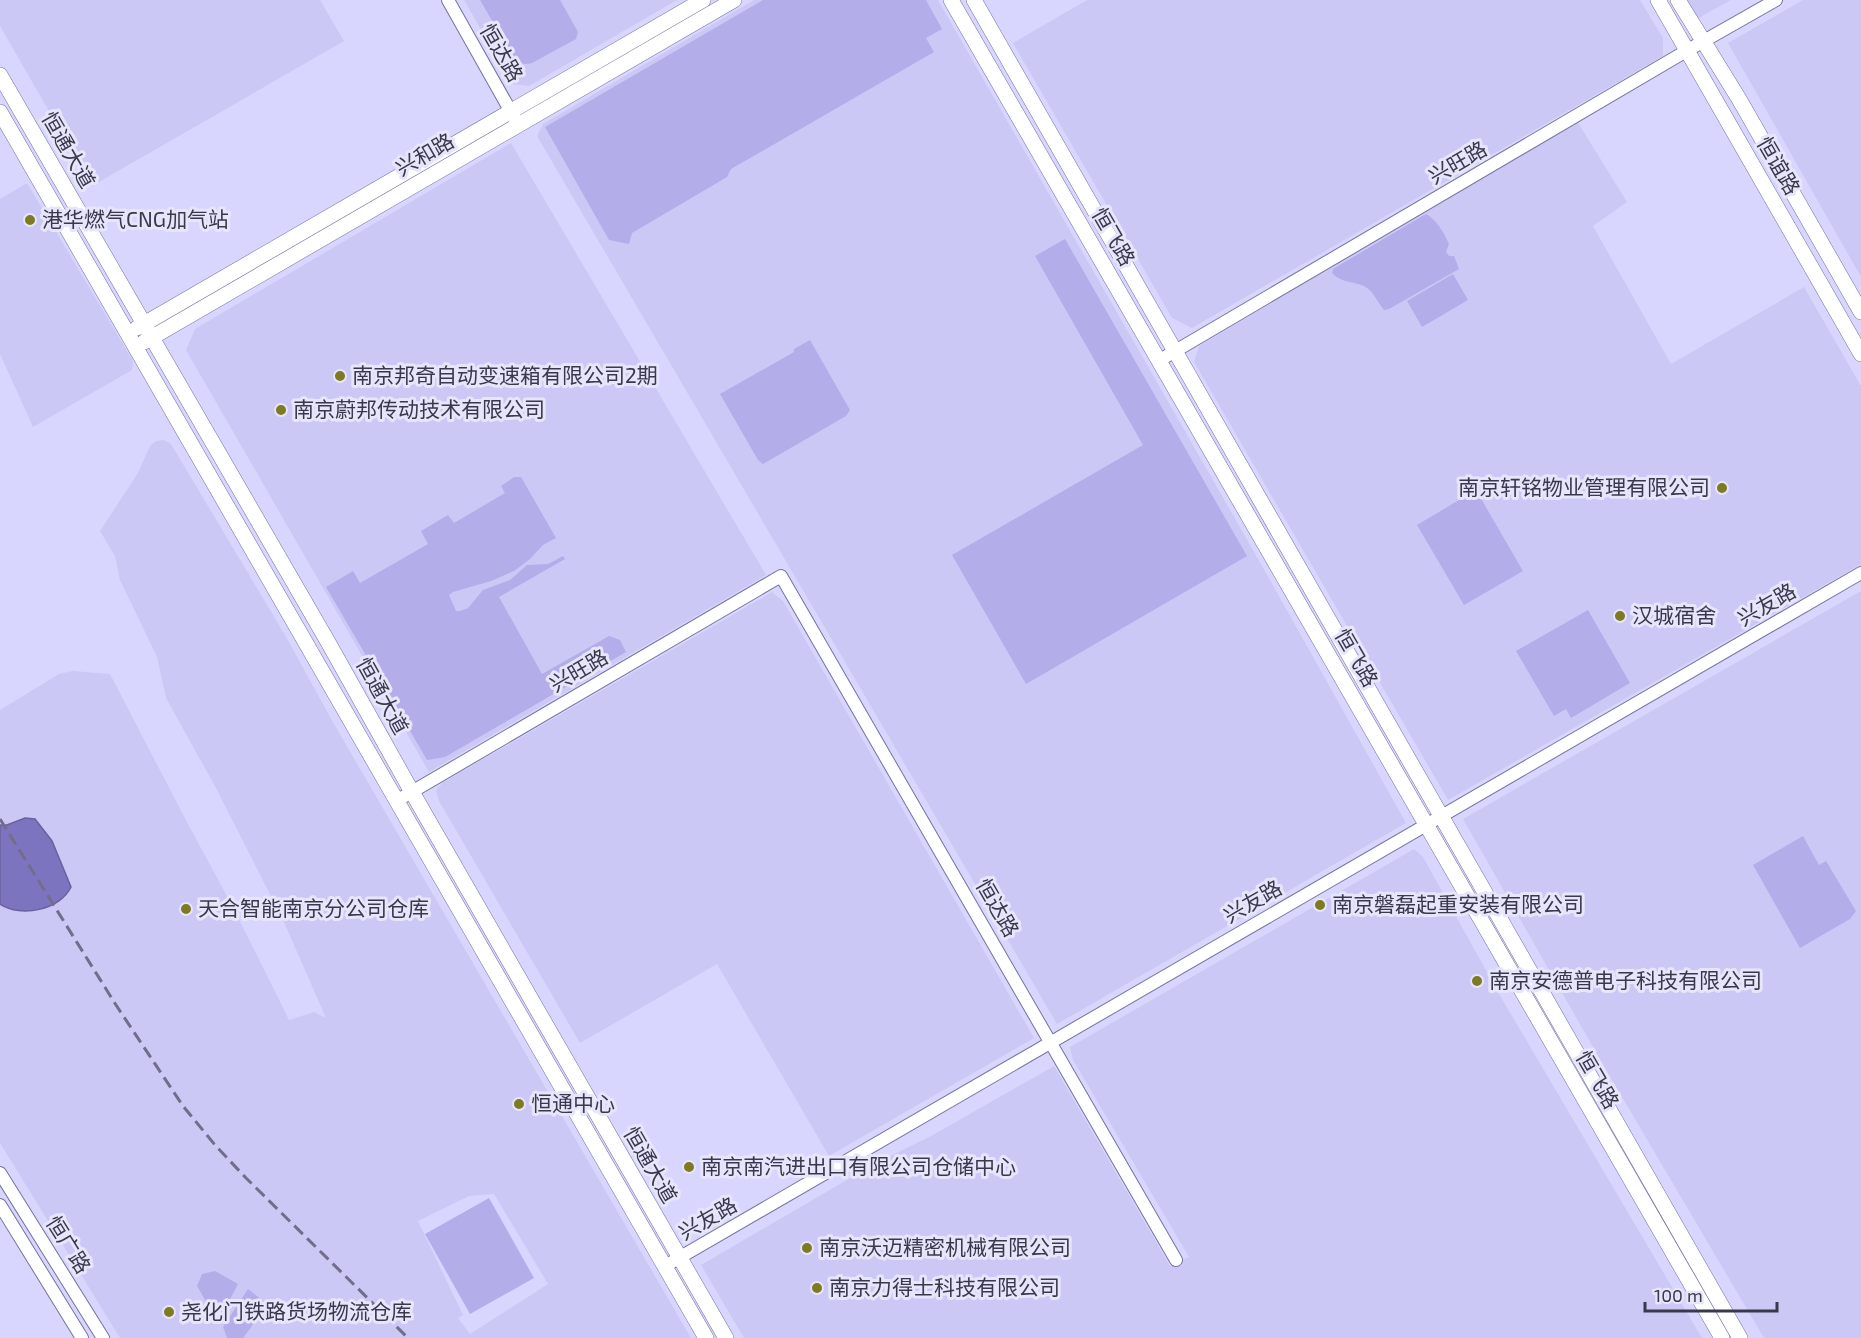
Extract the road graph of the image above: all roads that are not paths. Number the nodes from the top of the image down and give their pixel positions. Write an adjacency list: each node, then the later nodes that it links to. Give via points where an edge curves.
1 (448, 0): 12 (street, 恒达路)
2 (704, 0): 12 (main road, 兴和路)
3 (734, 0): 14 (main road, 兴和路)
4 (951, 0): 20 (main road, 恒飞路)
5 (974, 0): 18 (main road, 恒飞路)
6 (1658, 0): 10 (main road, 恒谊路)
7 (1678, 0): 9 (main road, 恒谊路)
8 (1776, 0): 9 (street, 兴旺路)
9 (1703, 41): 10 (street, 兴旺路); 15 (main road, 恒谊路)
10 (1688, 50): 18 (street, 兴旺路); 19 (main road, 恒谊路)
11 (0, 75): 16 (main road, 恒通大道)
12 (511, 110): 14 (street, 恒达路); 16 (main road, 兴和路)
13 (0, 111): 17 (main road, 恒通大道)
14 (518, 125): 16 (main road, 兴和路)
15 (1861, 312)
16 (149, 330): 17 (main road, 兴和路); 23 (main road, 恒通大道)
17 (132, 340): 24 (main road, 恒通大道)
18 (1175, 351): 20 (street, 兴旺路); 25 (main road, 恒飞路)
19 (1861, 354)
20 (1160, 360): 26 (main road, 恒飞路)
21 (1861, 573): 25 (street, 兴友路)
22 (781, 576): 23 (street, 兴旺路); 27 (street, 恒达路)
23 (412, 792): 24 (street, 兴旺路); 31 (main road, 恒通大道)
24 (398, 801): 31 (main road, 恒通大道)
25 (1442, 817): 26 (street, 兴友路); 37 (main road, 恒飞路)
26 (1427, 826): 27 (street, 兴友路); 36 (main road, 恒飞路)
27 (1051, 1041): 30 (street, 恒达路); 31 (street, 兴友路)
28 (0, 1173): 33 (street, 恒广路)
29 (0, 1205): 32 (street, 恒广路)
30 (1176, 1260)
31 (672, 1262): 34 (main road, 恒通大道); 35 (main road, 恒通大道)
32 (82, 1338)
33 (103, 1338)
34 (706, 1338)
35 (726, 1338)
36 (1722, 1338)
37 (1740, 1338)

